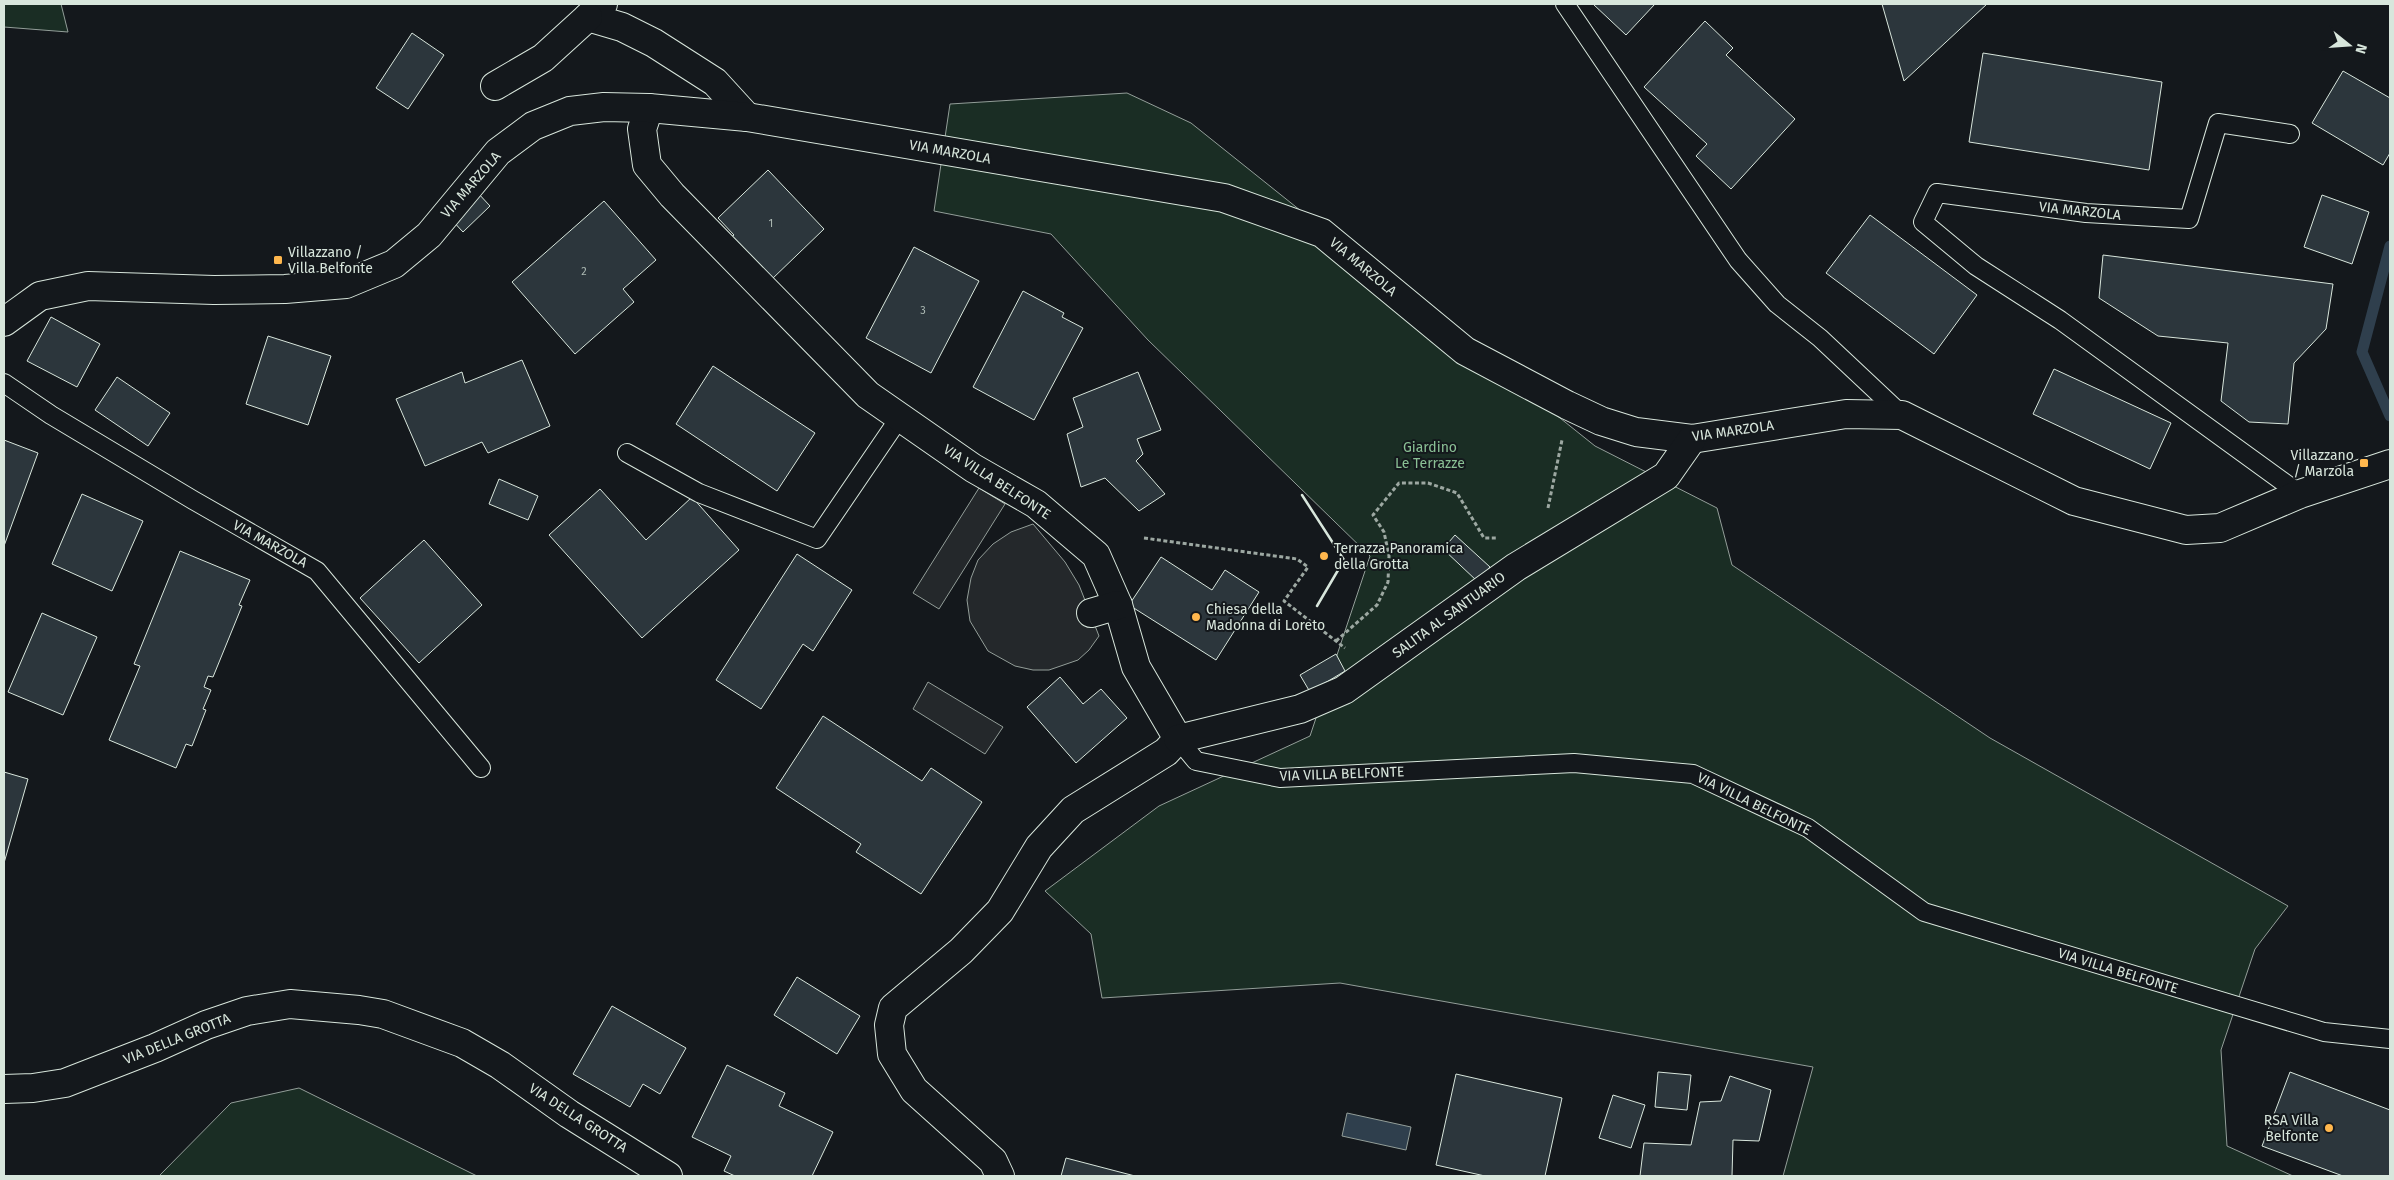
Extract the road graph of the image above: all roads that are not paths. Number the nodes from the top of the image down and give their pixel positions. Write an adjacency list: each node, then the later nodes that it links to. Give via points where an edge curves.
1 (1565, 4): 9 (lane, VIA MARZOLA, via 1738,260 1777,304 1820,338)
2 (596, 10): 3 (street, via 543,58); 5 (street, via 654,42 715,82)
3 (495, 86)
4 (650, 108): 5 (street, VIA MARZOLA); 7 (street, VIA MARZOLA, via 604,107 570,111 533,126 498,152 429,235 394,264 346,284 214,290 88,286 40,296); 10 (street, VIA VILLA BELFONTE, via 642,129 647,164 672,196 868,395)
5 (747, 117): 11 (street, VIA MARZOLA, via 1224,198 1242,204 1322,233 1465,351 1567,405 1601,421 1636,432)
6 (2290, 134): 14 (lane, VIA MARZOLA, via 2218,123 2189,219 2086,214 1937,192 1923,222 1976,266 2060,320)
7 (4, 322)
8 (4, 383): 18 (lane, VIA MARZOLA, via 193,500 317,570)
9 (1902, 415): 11 (street, VIA MARZOLA, via 1846,414); 14 (street, VIA MARZOLA, via 2074,501 2186,530 2220,528)
10 (900, 417): 12 (lane, via 817,538 699,492); 15 (street, VIA VILLA BELFONTE, via 973,468 1036,504 1057,535 1104,552)
11 (1692, 439): 17 (street, SALITA AL SANTUARIO, via 1666,476 1516,567 1344,690 1300,709)
12 (627, 453)
13 (2390, 464): 14 (street, VIA MARZOLA)
14 (2300, 494)
15 (1118, 606): 16 (street); 17 (street, VIA VILLA BELFONTE, via 1136,667)
16 (1091, 613)
17 (1172, 745): 19 (lane, VIA VILLA BELFONTE, via 1196,761 1280,778 1574,763 1693,774 1808,828 1924,912 2324,1032); 22 (street, SALITA AL SANTUARIO, via 1073,810 1039,847 1000,912 961,951 893,1008 889,1025 892,1054 914,1090 993,1161)
18 (480, 768)
19 (2390, 1039)
20 (4, 1088): 21 (street, VIA DELLA GROTTA, via 65,1083 247,1011 290,1004 359,1010 383,1014 462,1043)
21 (668, 1176)
22 (1000, 1176)

